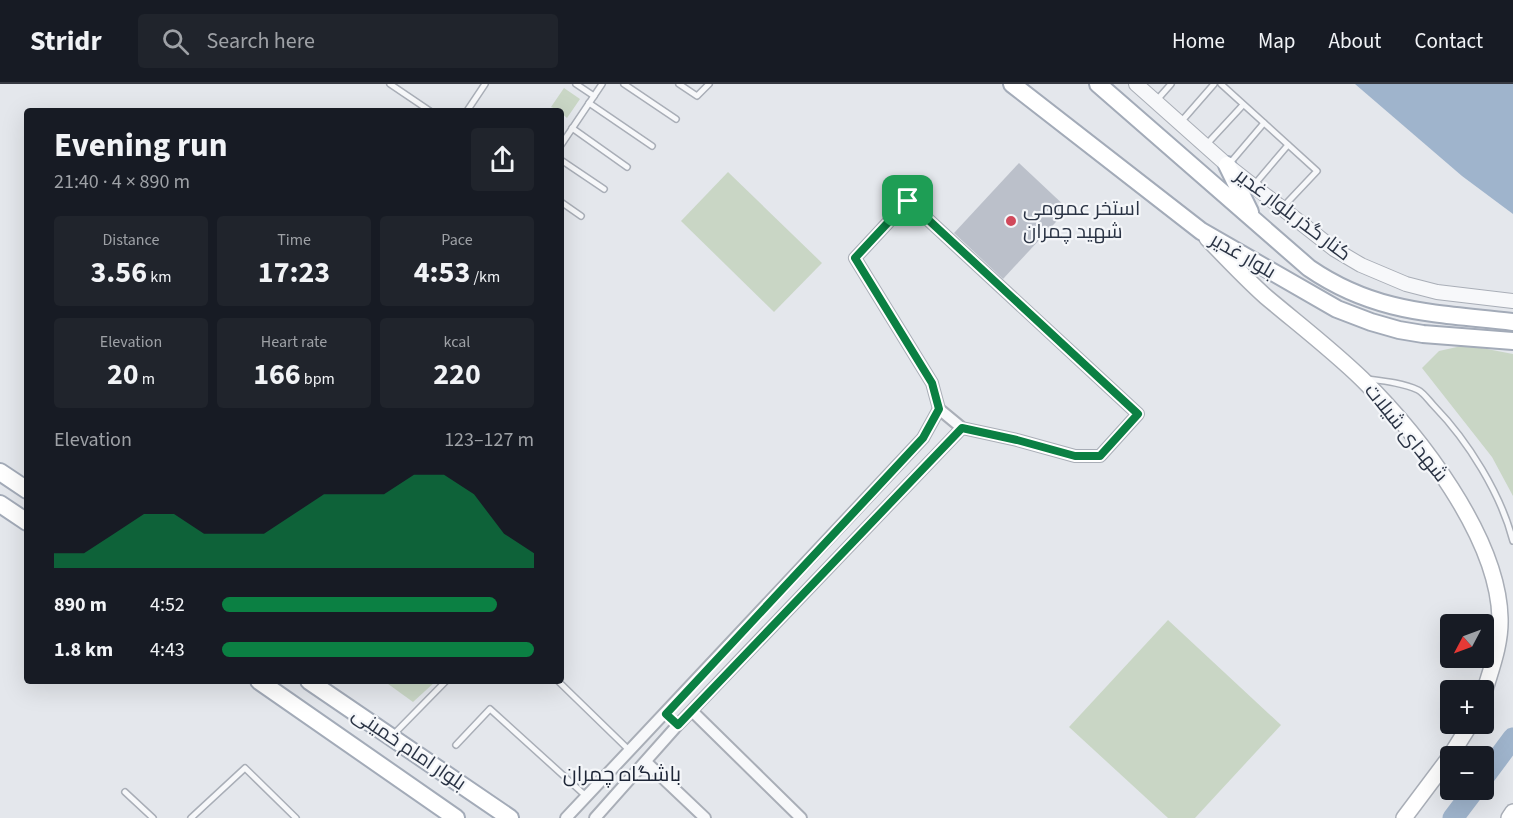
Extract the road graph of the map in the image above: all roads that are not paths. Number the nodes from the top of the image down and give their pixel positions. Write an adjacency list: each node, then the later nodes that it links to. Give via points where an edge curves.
1 (390, 84): 18 (lane)
2 (485, 84): 19 (lane)
3 (576, 84): 14 (lane)
4 (602, 84): 14 (lane)
5 (624, 84): 20 (lane)
6 (679, 84): 7 (lane, via 697,96)
7 (709, 84)
8 (1012, 84): 37 (main road, بلوار غدیر)
9 (1098, 84): 36 (main road, بلوار غدیر)
10 (1136, 84): 15 (street, کنار گذر بلوار غدیر)
11 (1171, 84): 15 (lane)
12 (1214, 84): 21 (lane)
13 (1221, 84): 17 (lane)
14 (594, 96): 16 (lane)
15 (1155, 102): 21 (street, کنار گذر بلوار غدیر)
16 (589, 103): 23 (lane); 27 (lane)
17 (1243, 105): 22 (lane); 26 (lane)
18 (426, 108)
19 (468, 108)
20 (676, 119)
21 (1180, 123): 26 (street, کنار گذر بلوار غدیر)
22 (1264, 123): 25 (lane); 29 (lane)
23 (572, 128): 24 (lane); 30 (lane)
24 (564, 140)
25 (1288, 145): 31 (lane); 34 (lane, via 1317,171)
26 (1206, 146): 29 (street, کنار گذر بلوار غدیر)
27 (651, 147)
28 (564, 162): 32 (lane)
29 (1227, 165): 31 (street, کنار گذر بلوار غدیر); 36 (main road)
30 (627, 167)
31 (1253, 185): 34 (street, کنار گذر بلوار غدیر)
32 (604, 189)
33 (564, 203): 35 (lane)
34 (1282, 208): 38 (street, کنار گذر بلوار غدیر, via 1334,249 1406,284)
35 (581, 216)
36 (1253, 219): 39 (main road, بلوار غدیر, via 1309,268 1360,296 1410,310)
37 (1201, 231): 40 (main road, بلوار غدیر, via 1337,309 1371,322 1423,334); 41 (main road, شهدای شیلات, via 1264,294)
38 (1513, 301)
39 (1513, 322)
40 (1513, 340)
41 (1362, 378): 51 (lane, via 1419,390 1451,423 1483,473); 57 (main road, شهدای شیلات, via 1458,498 1488,557 1500,620)
42 (939, 409): 43 (street); 43 (street, via 932,383 855,258 908,201 1138,414 1100,456 1075,456); 45 (street, via 923,438)
43 (962, 428): 47 (street)
44 (0, 472): 46 (main road)
45 (880, 484): 47 (street); 50 (street)
46 (24, 488)
47 (895, 498): 52 (street)
48 (0, 504): 49 (main road)
49 (24, 520)
50 (827, 539): 52 (street); 53 (street)
51 (1513, 541)
52 (842, 553): 54 (street)
53 (774, 597): 54 (street); 55 (street)
54 (788, 610): 56 (street)
55 (718, 658): 56 (street); 63 (street)
56 (731, 670): 62 (street)
57 (1488, 680)
58 (263, 684): 79 (main road, بلوار امام خمینی)
59 (313, 684): 66 (main road, بلوار امام خمینی)
60 (443, 684): 66 (lane)
61 (561, 684): 68 (lane)
62 (692, 711): 64 (street); 83 (street)
63 (666, 714): 64 (street); 68 (street)
64 (678, 725): 69 (street)
65 (1464, 734): 84 (main road)
66 (391, 737): 80 (main road, بلوار امام خمینی)
67 (456, 745): 72 (lane, via 490,709)
68 (630, 751): 70 (street)
69 (646, 762): 73 (street); 82 (street)
70 (598, 785): 72 (street); 73 (street)
71 (125, 792): 76 (lane)
72 (587, 796): 81 (street)
73 (613, 798): 75 (street)
74 (1513, 812): 85 (main road)
75 (601, 816)
76 (153, 818)
77 (191, 818): 78 (lane, via 245,768)
78 (296, 818)
79 (456, 818)
80 (510, 818)
81 (566, 818)
82 (705, 818)
83 (801, 818)
84 (1404, 818)
85 (1509, 818)

